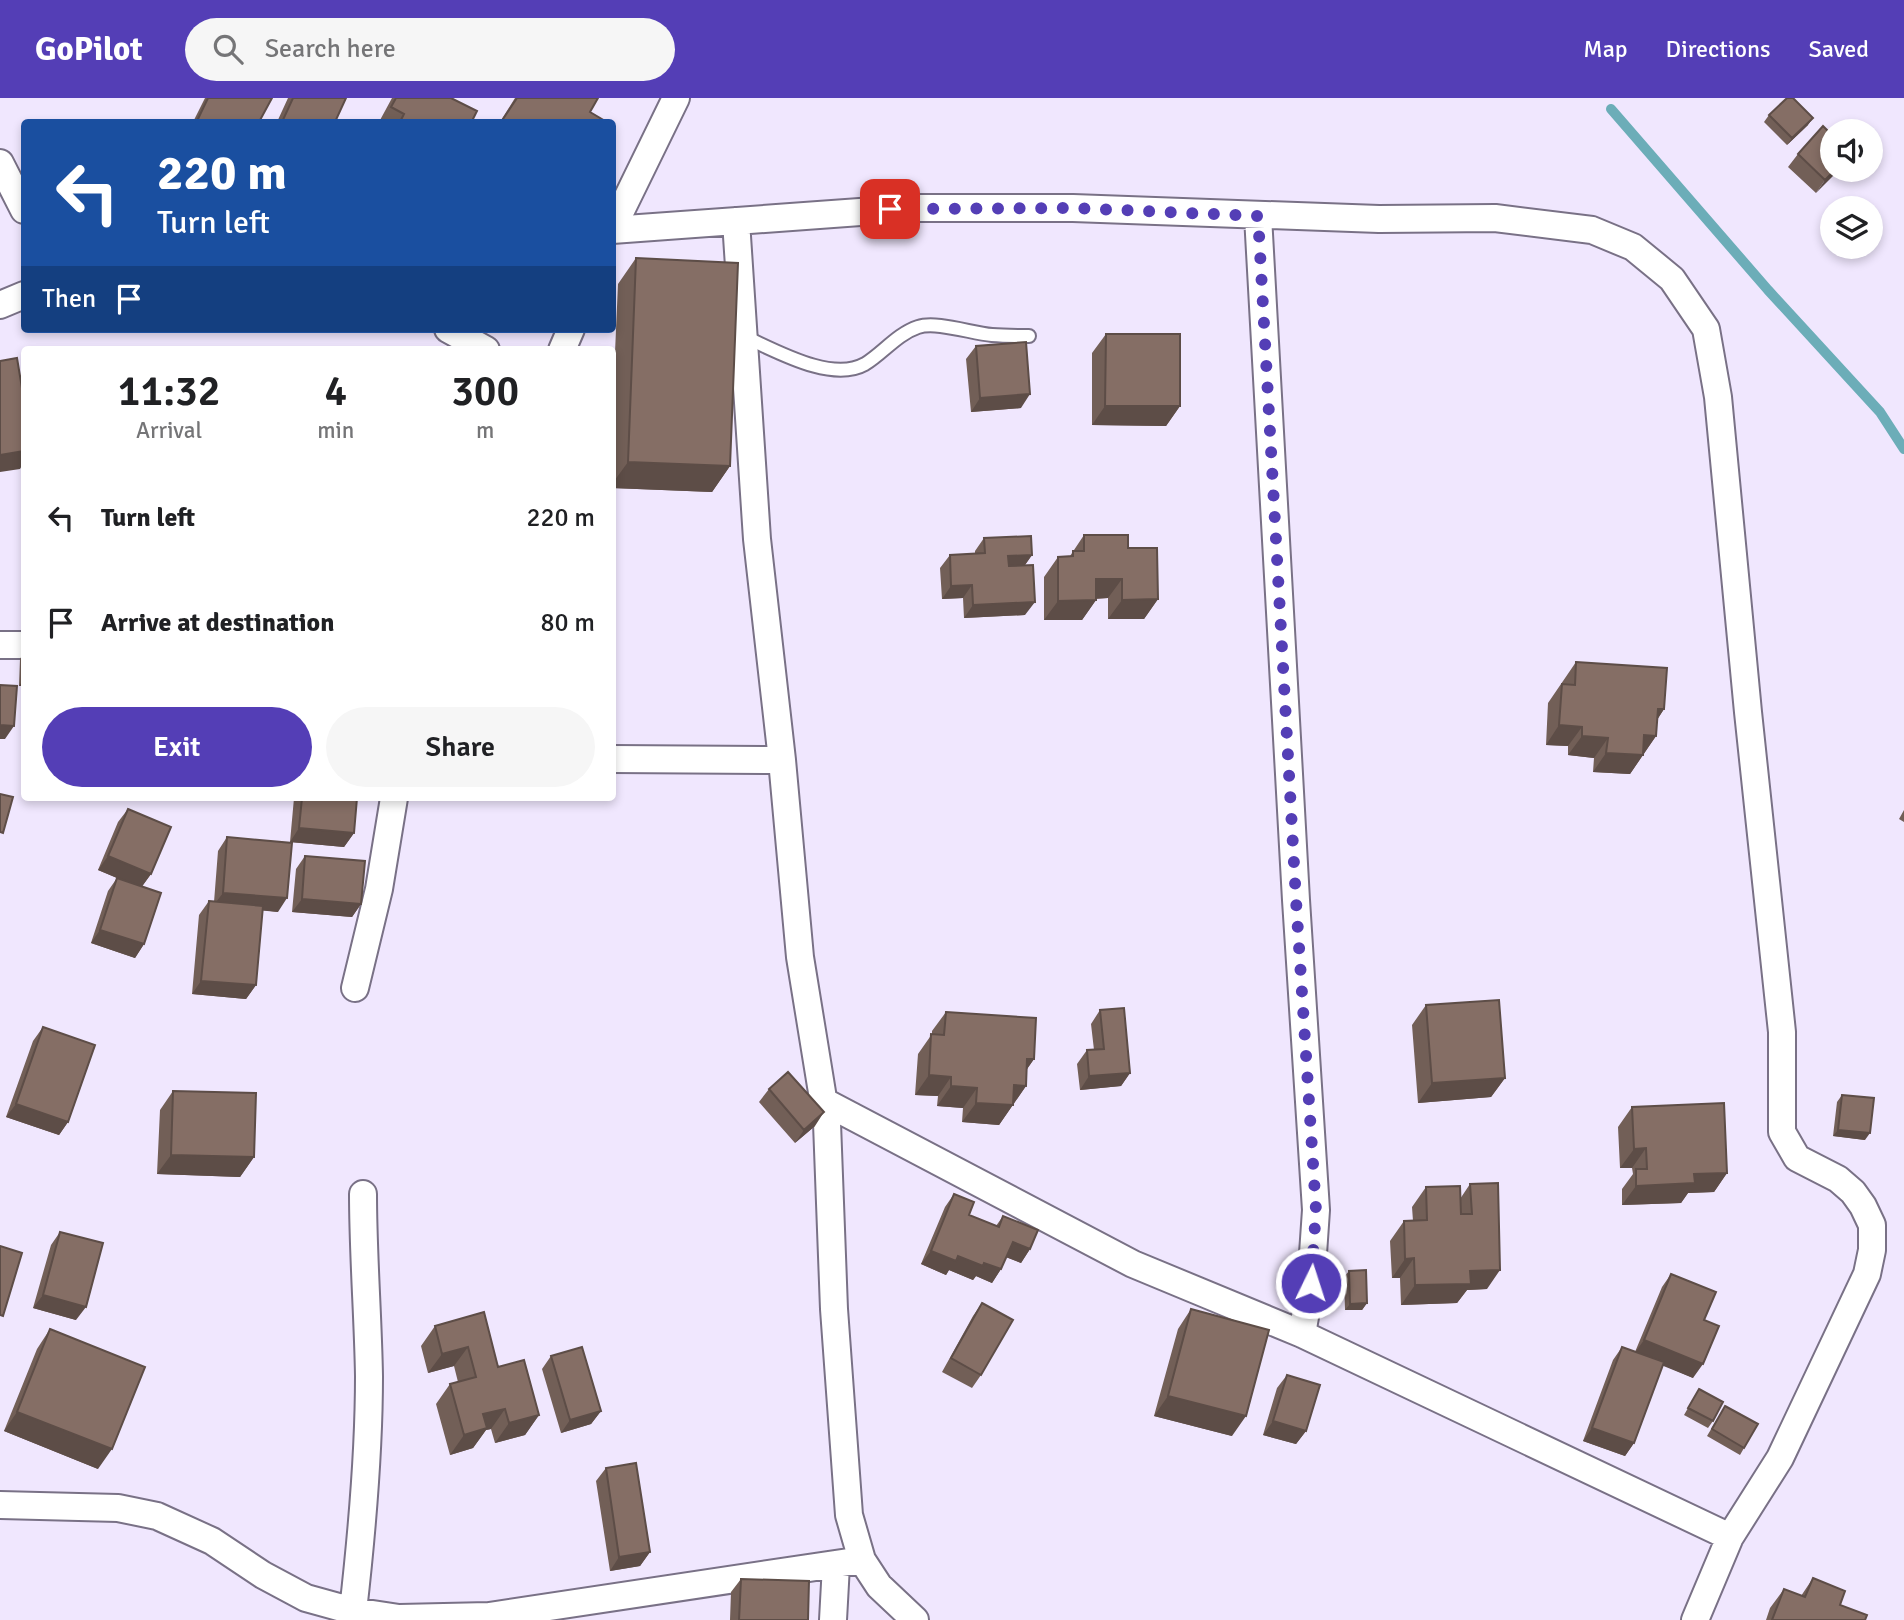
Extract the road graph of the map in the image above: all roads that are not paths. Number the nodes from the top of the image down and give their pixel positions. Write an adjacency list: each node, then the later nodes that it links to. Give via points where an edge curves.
1 (665, 103): 5 (street)
2 (0, 163): 3 (street)
3 (21, 203)
4 (1258, 216): 6 (street, via 1073,208 915,208); 22 (street, via 1316,1210); 24 (street, via 1495,218 1592,230 1633,247 1672,279 1706,330 1718,397 1782,1032 1782,1132 1797,1158 1853,1192 1872,1225 1867,1273 1780,1458)
5 (616, 219)
6 (736, 220): 7 (street); 11 (street)
7 (616, 229)
8 (21, 296): 9 (street)
9 (0, 305)
10 (455, 333): 13 (street)
11 (743, 336): 12 (lane, via 824,369 844,370 863,365 919,326); 17 (street, via 754,511)
12 (1029, 337)
13 (479, 346)
14 (0, 645): 15 (street)
15 (21, 645)
16 (616, 759): 17 (street)
17 (782, 760): 20 (street, via 800,957)
18 (394, 801): 19 (street, via 379,889)
19 (355, 988)
20 (823, 1101): 22 (street, via 1133,1264); 25 (street, via 844,1469 849,1515)
21 (363, 1194): 27 (street, via 369,1375 366,1502)
22 (1302, 1334): 24 (street)
23 (0, 1505): 27 (street, via 118,1508 157,1516 212,1541 306,1598)
24 (1730, 1538): 30 (street)
25 (862, 1560): 26 (street); 29 (street, via 879,1586)
26 (836, 1565): 27 (street, via 489,1616 399,1618); 28 (street)
27 (352, 1611)
28 (833, 1620)
29 (915, 1620)
30 (1695, 1620)

